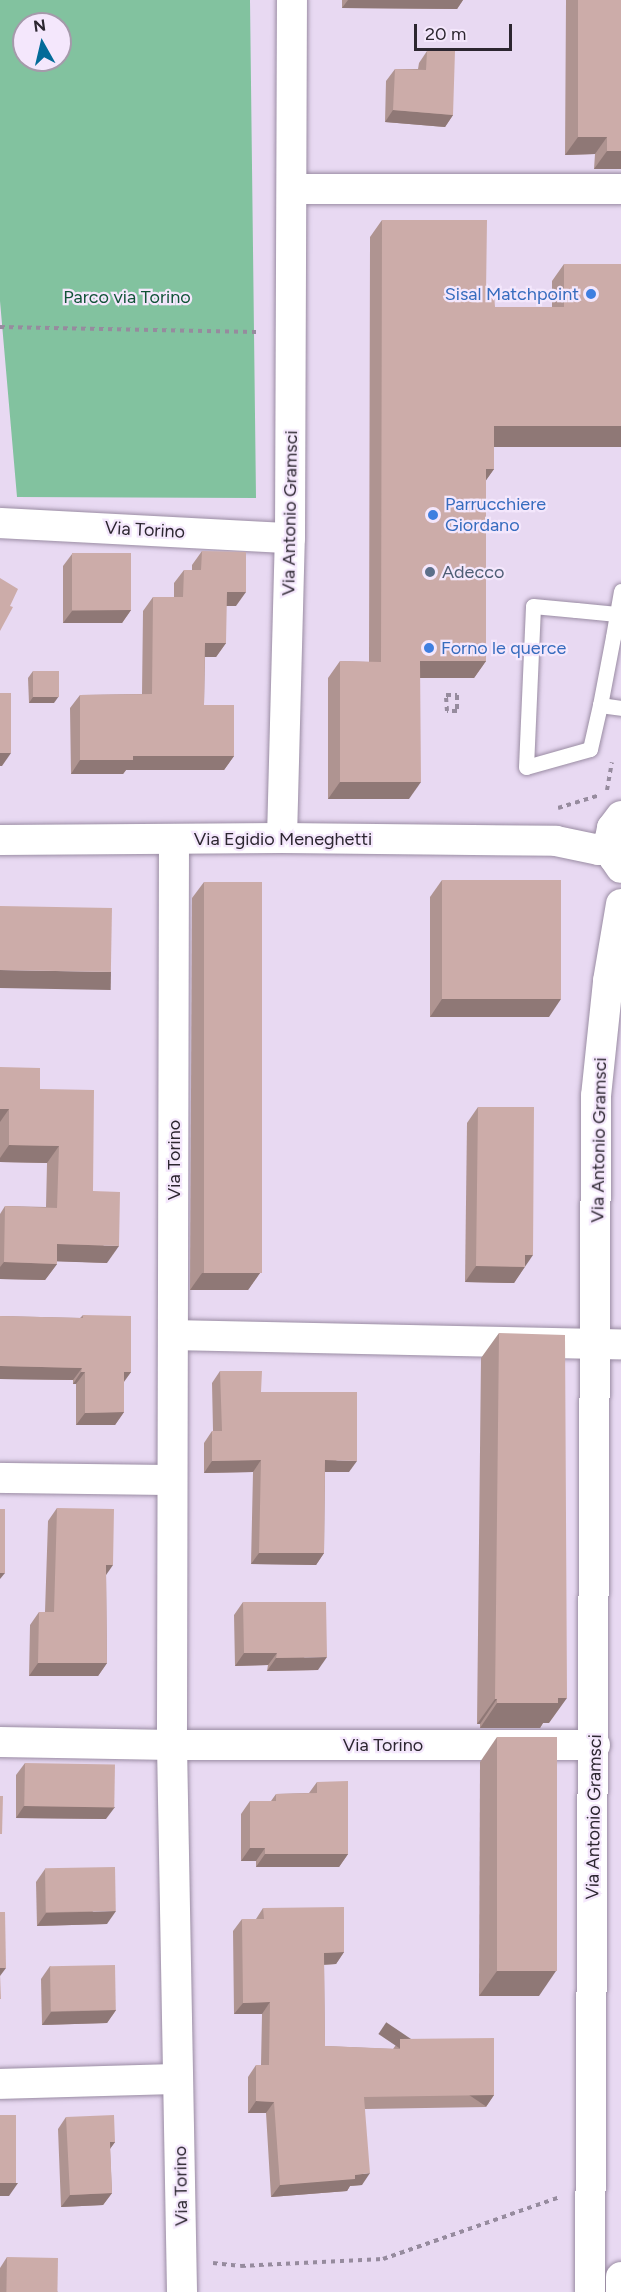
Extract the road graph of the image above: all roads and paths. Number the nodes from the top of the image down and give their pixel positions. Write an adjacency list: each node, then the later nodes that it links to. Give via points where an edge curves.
1 (292, 0): 2 (street, Via Antonio Gramsci)
2 (293, 189): 3 (street); 5 (street, Via Antonio Gramsci)
3 (621, 189)
4 (0, 327): 5 (path)
5 (292, 333): 7 (street, Via Antonio Gramsci)
6 (0, 523): 7 (street, Via Torino)
7 (290, 538): 16 (street, Via Antonio Gramsci)
8 (621, 591): 9 (lane)
9 (619, 614): 10 (lane); 10 (lane, via 533,606 526,767 590,749)
10 (600, 705): 11 (lane)
11 (621, 708)
12 (447, 711): 12 (path, via 447,695 457,695 457,711)
13 (613, 758): 14 (path, via 607,792)
14 (557, 809)
15 (620, 817): 19 (street, Via Egidio Meneghetti); 20 (street, via 612,828)
16 (282, 838): 17 (street, Via Egidio Meneghetti); 19 (street, Via Egidio Meneghetti)
17 (174, 839): 18 (street, Via Egidio Meneghetti); 22 (street, Via Torino)
18 (0, 840)
19 (566, 842): 20 (street, Via Egidio Meneghetti, via 599,850)
20 (616, 859)
21 (621, 904): 23 (street, Via Antonio Gramsci, via 596,1096)
22 (174, 1335): 23 (street); 25 (street, Via Torino)
23 (609, 1343): 27 (street, Via Antonio Gramsci)
24 (0, 1478): 25 (street)
25 (172, 1480): 28 (street, Via Torino)
26 (0, 1742): 28 (street, Via Torino)
27 (595, 1744): 28 (street, Via Torino); 31 (street, Via Antonio Gramsci)
28 (172, 1745): 29 (street, Via Torino)
29 (178, 2079): 30 (street); 32 (street, Via Torino)
30 (0, 2084)
31 (592, 2186): 32 (path, via 383,2259 241,2266); 35 (street, Via Antonio Gramsci)
32 (182, 2259): 34 (street, Via Torino)
33 (621, 2277): 36 (street)
34 (182, 2292)
35 (590, 2292)
36 (621, 2292)

